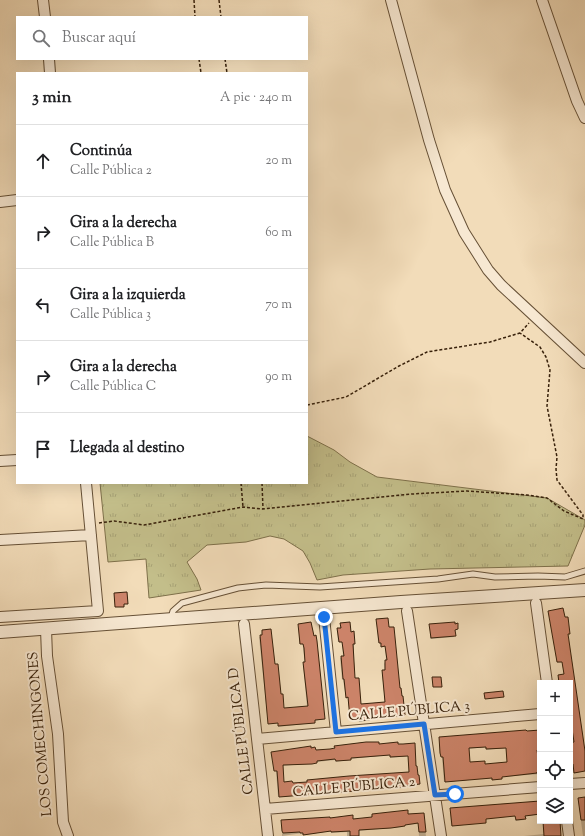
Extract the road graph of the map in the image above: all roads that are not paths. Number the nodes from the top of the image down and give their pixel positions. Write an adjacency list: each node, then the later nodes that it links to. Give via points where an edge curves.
1 (44, 0): 4 (street)
2 (391, 0): 11 (street, via 445,190 475,252 488,270)
3 (542, 0): 7 (street)
4 (45, 16)
5 (49, 60): 6 (street)
6 (50, 72)
7 (581, 101): 8 (street)
8 (585, 118)
9 (16, 200): 10 (street)
10 (0, 202)
11 (585, 363)
12 (16, 460): 13 (street)
13 (0, 461)
14 (86, 484): 15 (street)
15 (91, 531): 16 (street); 21 (street, via 98,611)
16 (0, 540)
17 (585, 571): 23 (lane, via 565,577 495,577 473,574 438,579 320,587 266,585 238,588 182,603 173,611)
18 (585, 590): 23 (street)
19 (536, 603): 27 (street)
20 (407, 611): 29 (street)
21 (0, 617)
22 (324, 617): 30 (street)
23 (170, 620): 25 (street)
24 (244, 624): 31 (street, CALLE PÚBLICA D)
25 (46, 629): 26 (street); 38 (street, LOS COMECHINGONES, via 47,656 58,734 63,822)
26 (0, 632)
27 (547, 680)
28 (537, 714): 29 (street, CALLE PÚBLICA 3)
29 (424, 724): 30 (street, CALLE PÚBLICA 3); 35 (street)
30 (336, 732): 31 (street, CALLE PÚBLICA 3)
31 (257, 739): 36 (street, CALLE PÚBLICA D)
32 (585, 783): 33 (street)
33 (573, 784)
34 (537, 787): 35 (street, CALLE PÚBLICA 2)
35 (435, 795): 36 (street, CALLE PÚBLICA 2); 40 (street)
36 (265, 809): 39 (street, CALLE PÚBLICA D)
37 (568, 824): 41 (street)
38 (68, 836)
39 (268, 836)
40 (441, 836)
41 (570, 836)

